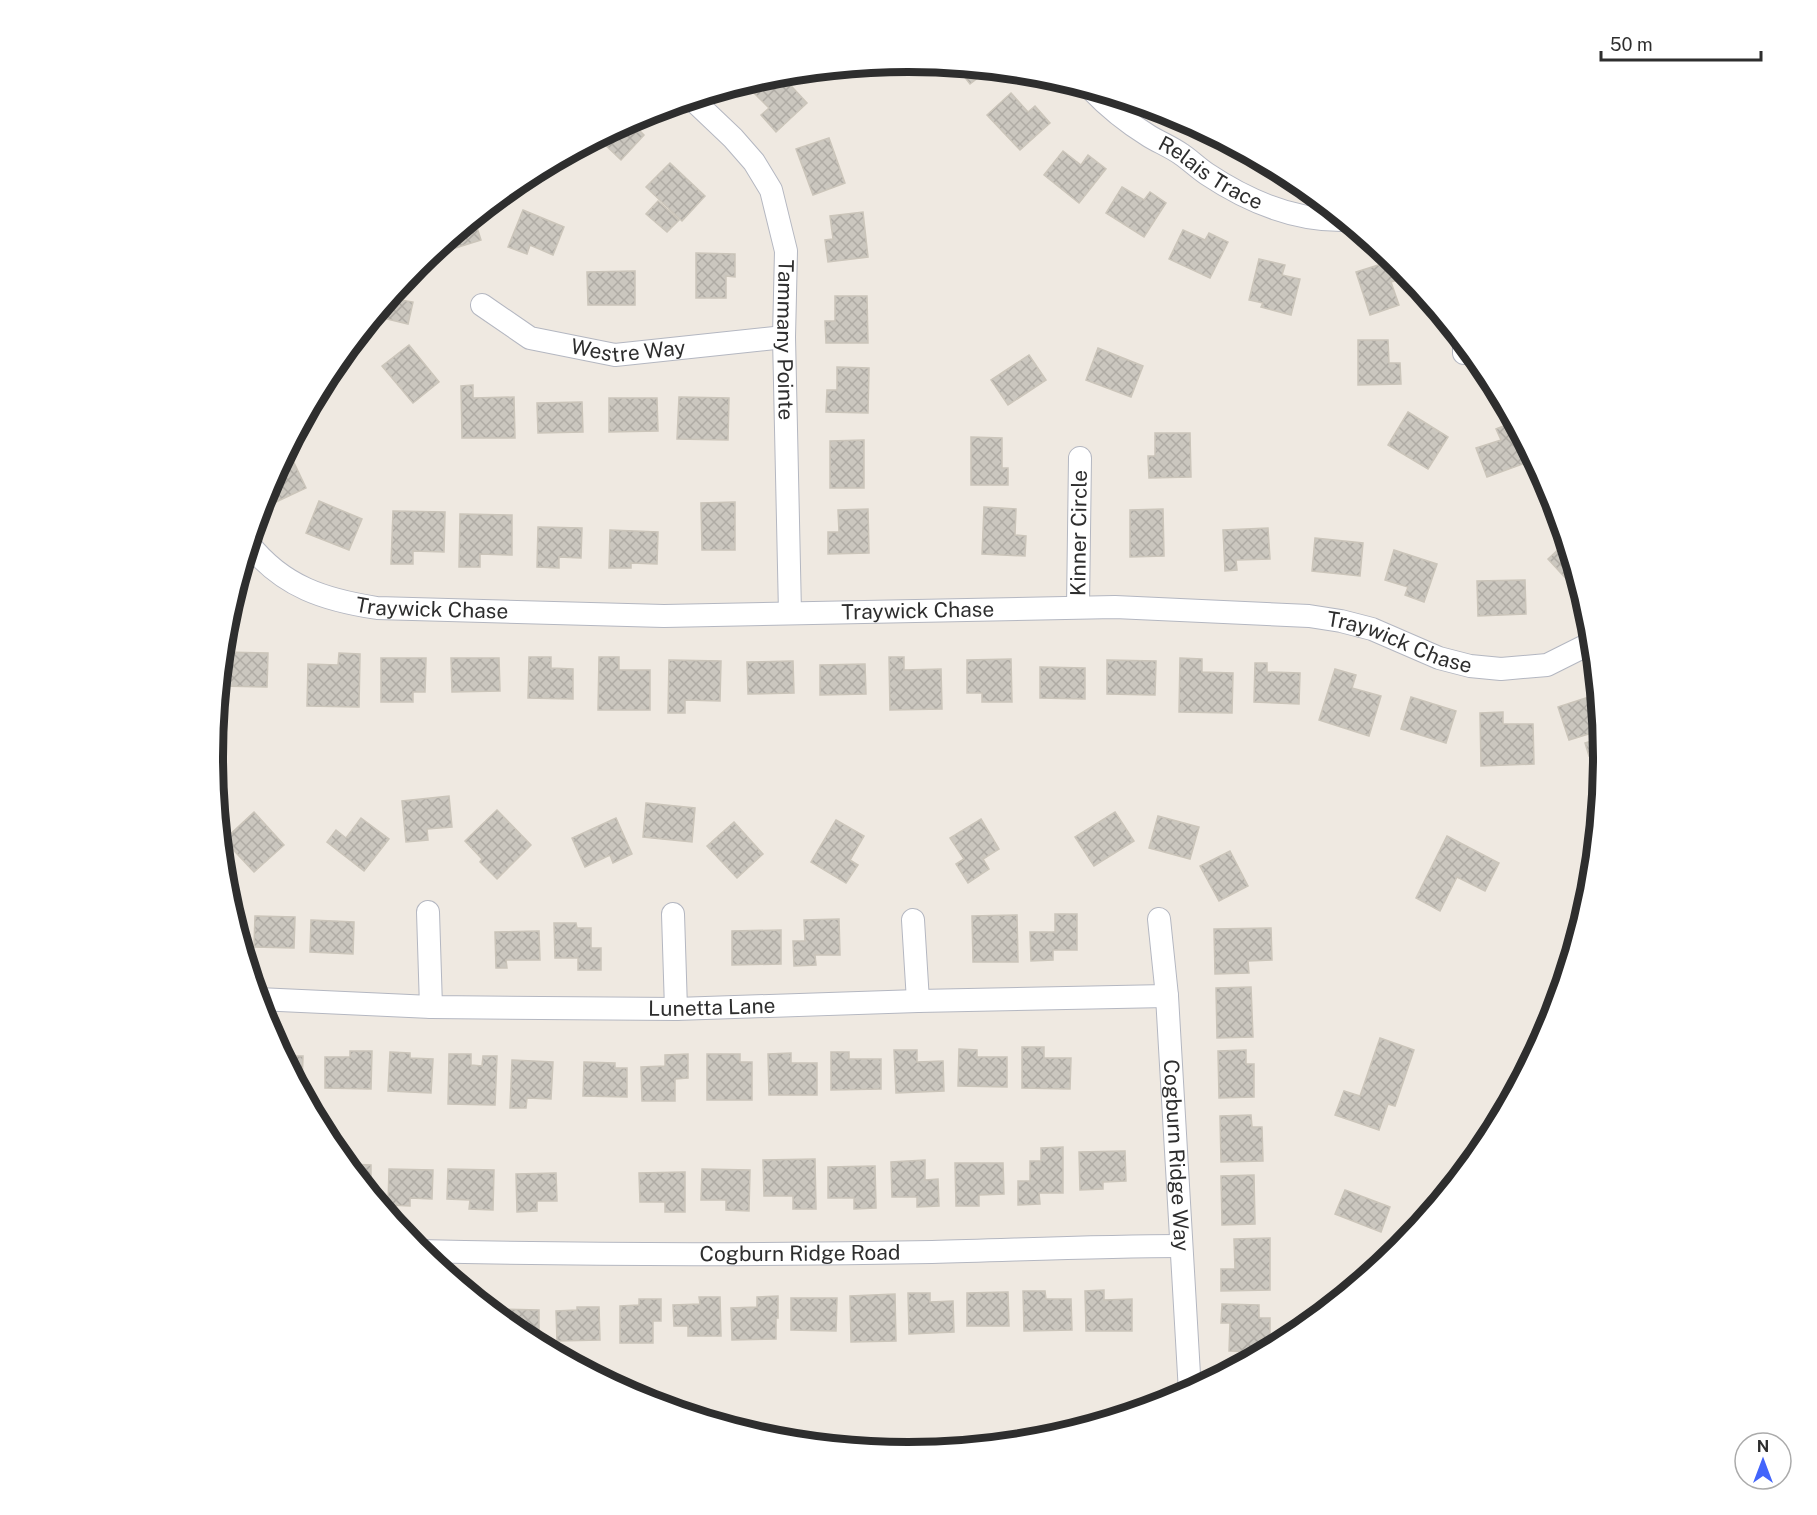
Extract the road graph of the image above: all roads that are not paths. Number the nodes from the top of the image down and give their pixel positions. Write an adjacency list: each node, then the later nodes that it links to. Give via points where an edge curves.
1 (1104, 100): 3 (street, Relais Trace, via 1122,117 1232,190 1291,214)
2 (698, 105): 5 (street, Tammany Pointe, via 754,162 771,190 786,251)
3 (1333, 220)
4 (482, 305): 5 (street, Westre Way, via 530,338 615,355)
5 (784, 336): 9 (street, Tammany Pointe)
6 (1080, 459): 8 (street, Kinner Circle)
7 (253, 557): 9 (street, Traywick Chase, via 310,592 340,603 377,608 664,616)
8 (1078, 607): 9 (street, Traywick Chase); 10 (street, Traywick Chase, via 1310,616 1372,629 1439,658 1502,669 1547,665)
9 (790, 614)
10 (1585, 646)
11 (428, 912): 18 (street)
12 (673, 914): 19 (street)
13 (1159, 919): 15 (street, Cogburn Ridge Way)
14 (913, 920): 17 (street)
15 (1167, 996): 17 (street, Lunetta Lane); 20 (street, Cogburn Ridge Way)
16 (267, 999): 18 (street, Lunetta Lane)
17 (918, 1001): 19 (street, Lunetta Lane)
18 (431, 1007): 19 (street, Lunetta Lane)
19 (676, 1009)
20 (1181, 1246): 21 (street, Cogburn Ridge Road, via 920,1252); 22 (street, Cogburn Ridge Way)
21 (434, 1251)
22 (1189, 1382)

